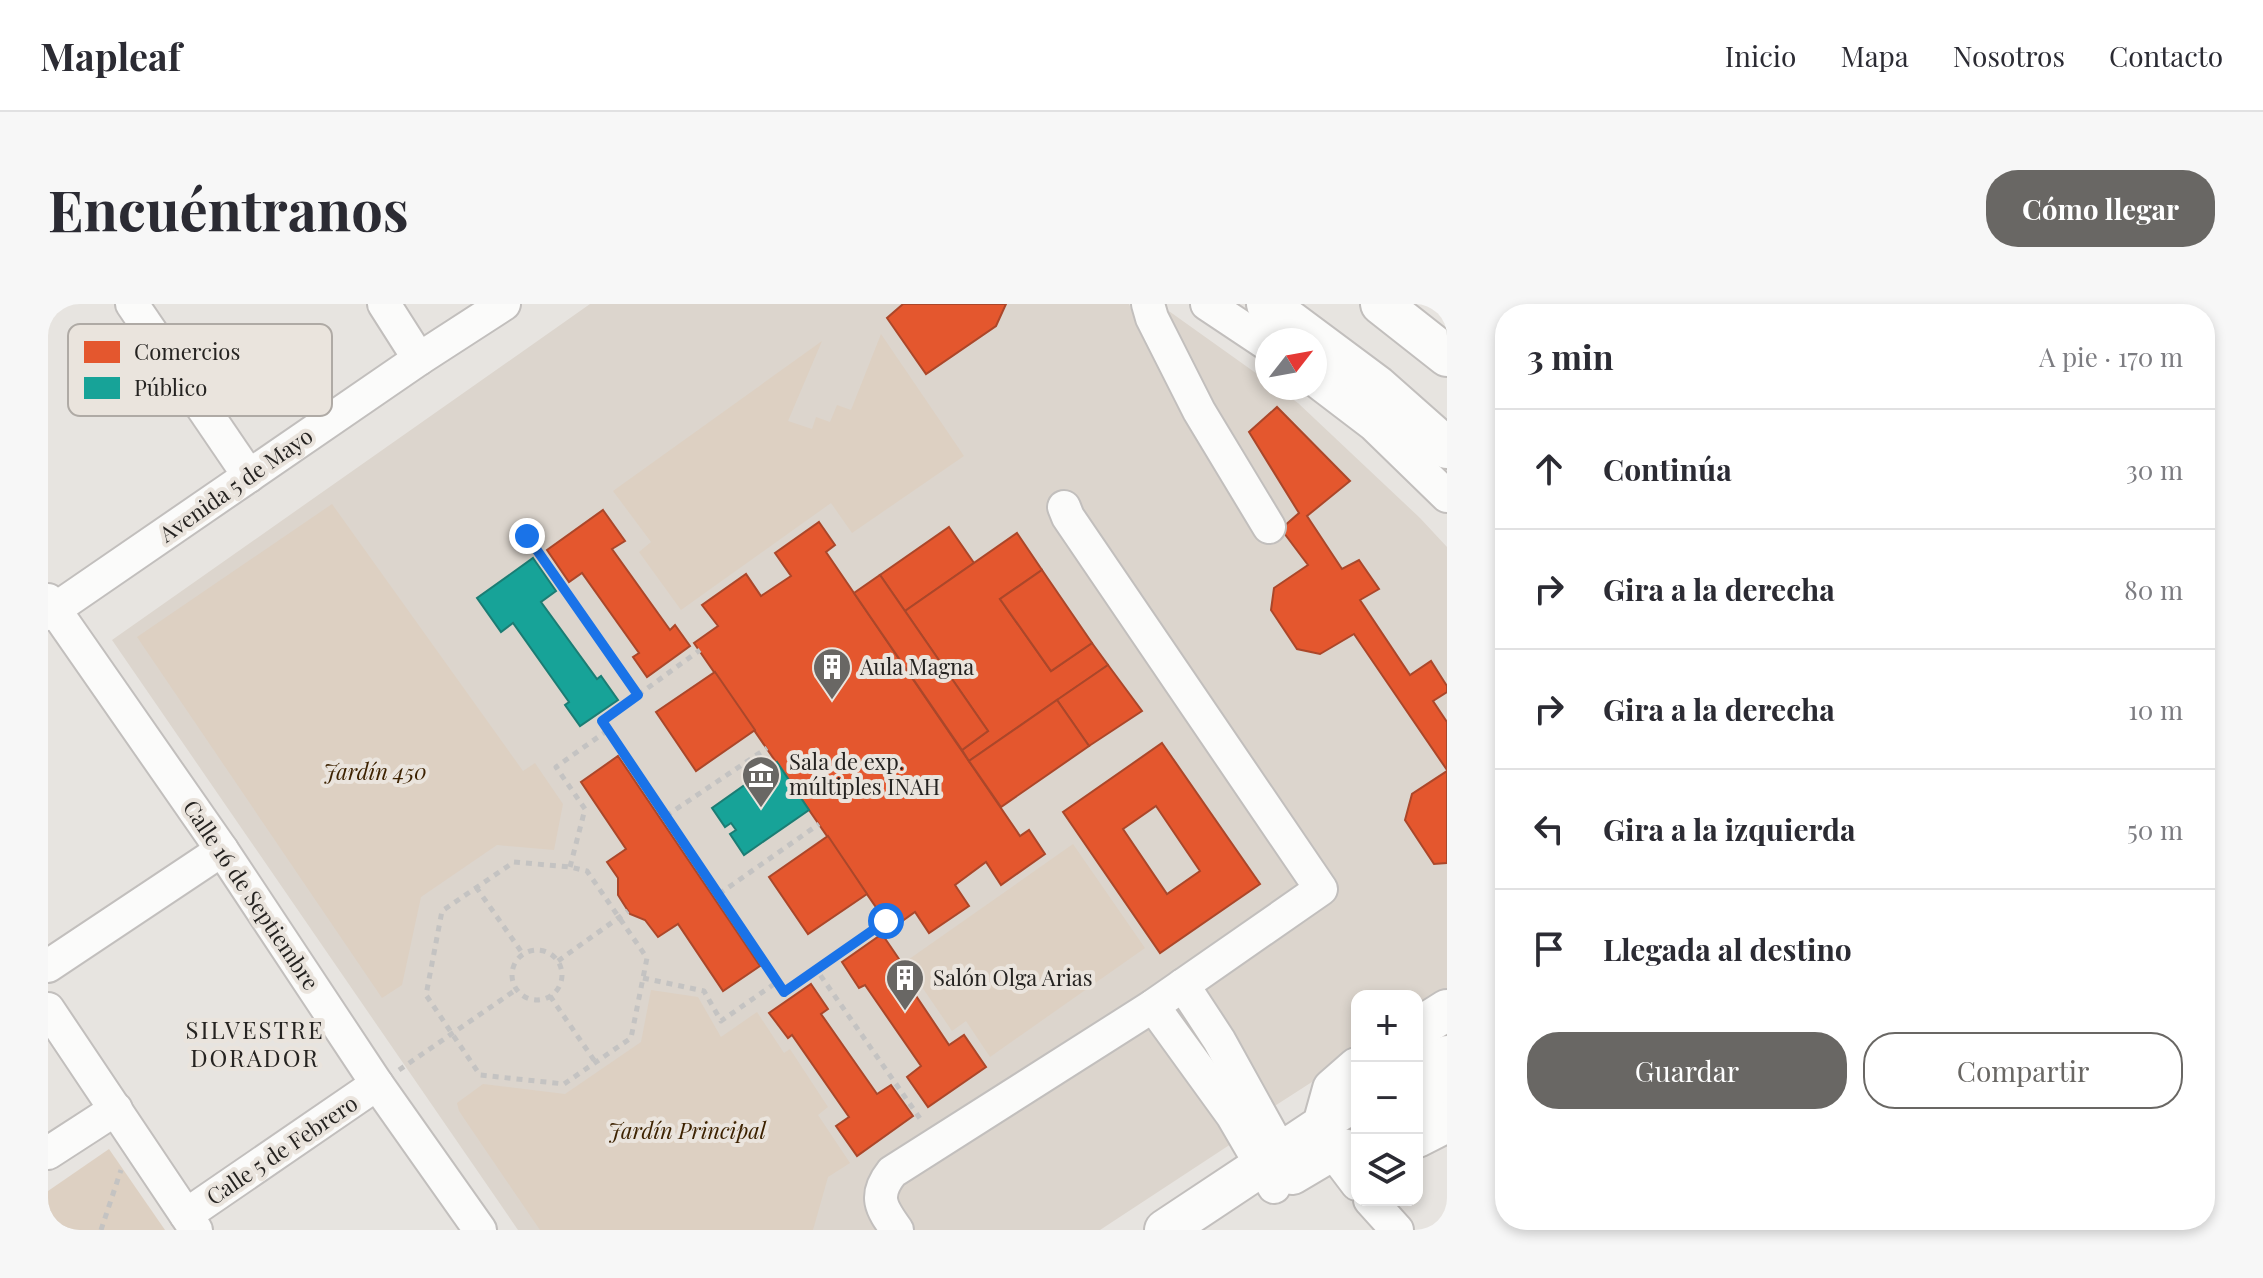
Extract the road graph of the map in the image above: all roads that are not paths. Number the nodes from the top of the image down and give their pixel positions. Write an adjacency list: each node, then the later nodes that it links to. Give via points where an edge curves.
1 (132, 304): 8 (street)
2 (384, 304): 11 (street)
3 (504, 304): 11 (street, Avenida 5 de Mayo)
4 (1148, 304): 18 (street, via 1199,411)
5 (1207, 304): 9 (street)
6 (1267, 304): 14 (main road, via 1377,386)
7 (1381, 304): 10 (main road)
8 (146, 324)
9 (1255, 336)
10 (1447, 356)
11 (419, 359): 15 (street, Avenida 5 de Mayo)
12 (1327, 389): 16 (street, via 1374,425)
13 (208, 416): 15 (street)
14 (1447, 448)
15 (249, 476): 19 (street, Avenida 5 de Mayo)
16 (1447, 496)
17 (1064, 507): 22 (street, via 1321,889)
18 (1269, 527)
19 (50, 608): 20 (street, Calle 16 de Septiembre)
20 (222, 850): 21 (street); 30 (street, Calle 16 de Septiembre)
21 (48, 966)
22 (1183, 985): 23 (street); 40 (street, via 1219,1040)
23 (1153, 1006): 40 (street); 43 (street, via 892,1172 883,1183 882,1208)
24 (48, 1009): 34 (street)
25 (1447, 1010): 26 (main road)
26 (1423, 1025)
27 (1447, 1052): 28 (street)
28 (1423, 1066)
29 (1351, 1073): 37 (main road, via 1333,1089)
30 (377, 1084): 41 (street, Calle 5 de Febrero); 42 (street, Calle 16 de Septiembre)
31 (1447, 1086): 32 (street)
32 (1423, 1100)
33 (1351, 1119): 37 (street)
34 (124, 1122): 38 (street); 41 (street)
35 (1447, 1122): 36 (main road)
36 (1423, 1134)
37 (1341, 1142): 39 (street); 40 (main road)
38 (48, 1153)
39 (1351, 1168)
40 (1278, 1170): 44 (main road); 45 (main road)
41 (191, 1222)
42 (480, 1230)
43 (897, 1230)
44 (1165, 1230)
45 (1214, 1230)

